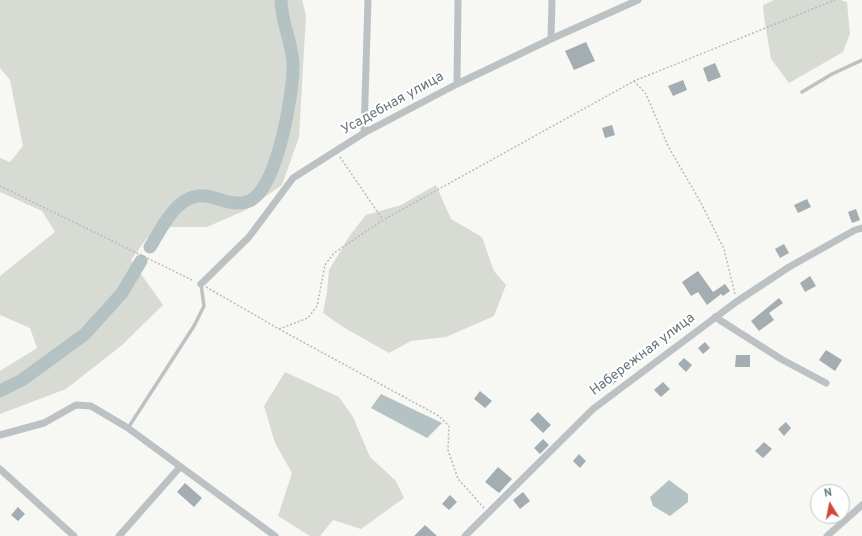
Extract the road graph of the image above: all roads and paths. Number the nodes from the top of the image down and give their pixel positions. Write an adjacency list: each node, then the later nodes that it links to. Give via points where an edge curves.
1 (368, 0): 11 (street)
2 (458, 0): 9 (street)
3 (552, 0): 6 (street)
4 (638, 0): 6 (street, Усадебная улица)
5 (835, 0): 8 (path)
6 (551, 39): 9 (street, Усадебная улица)
7 (862, 60): 10 (lane)
8 (634, 81): 14 (path); 17 (path, via 646,94 668,146 724,249)
9 (457, 84): 11 (street, Усадебная улица)
10 (802, 92)
11 (364, 133): 12 (street, Усадебная улица)
12 (336, 151): 14 (path); 16 (street, Усадебная улица, via 293,178 250,237)
13 (0, 186): 16 (path)
14 (383, 220): 19 (path, via 334,253 325,265 317,306 308,318)
15 (862, 228): 17 (street, Набережная улица, via 789,267)
16 (201, 284): 19 (path); 21 (lane, via 204,306 194,326)
17 (736, 302): 18 (street, Набережная улица)
18 (715, 317): 20 (street, via 781,359); 26 (street, Набережная улица, via 593,409)
19 (279, 329): 26 (path, via 439,416 449,426 448,450 458,479)
20 (826, 383)
21 (128, 428): 22 (street, via 91,406 76,405 44,422); 23 (street)
22 (0, 435)
23 (180, 467): 28 (street); 29 (street)
24 (0, 469): 27 (street)
25 (862, 505): 31 (street)
26 (488, 512): 30 (street, Набережная улица)
27 (74, 536)
28 (119, 536)
29 (275, 536)
30 (465, 536)
31 (827, 536)

